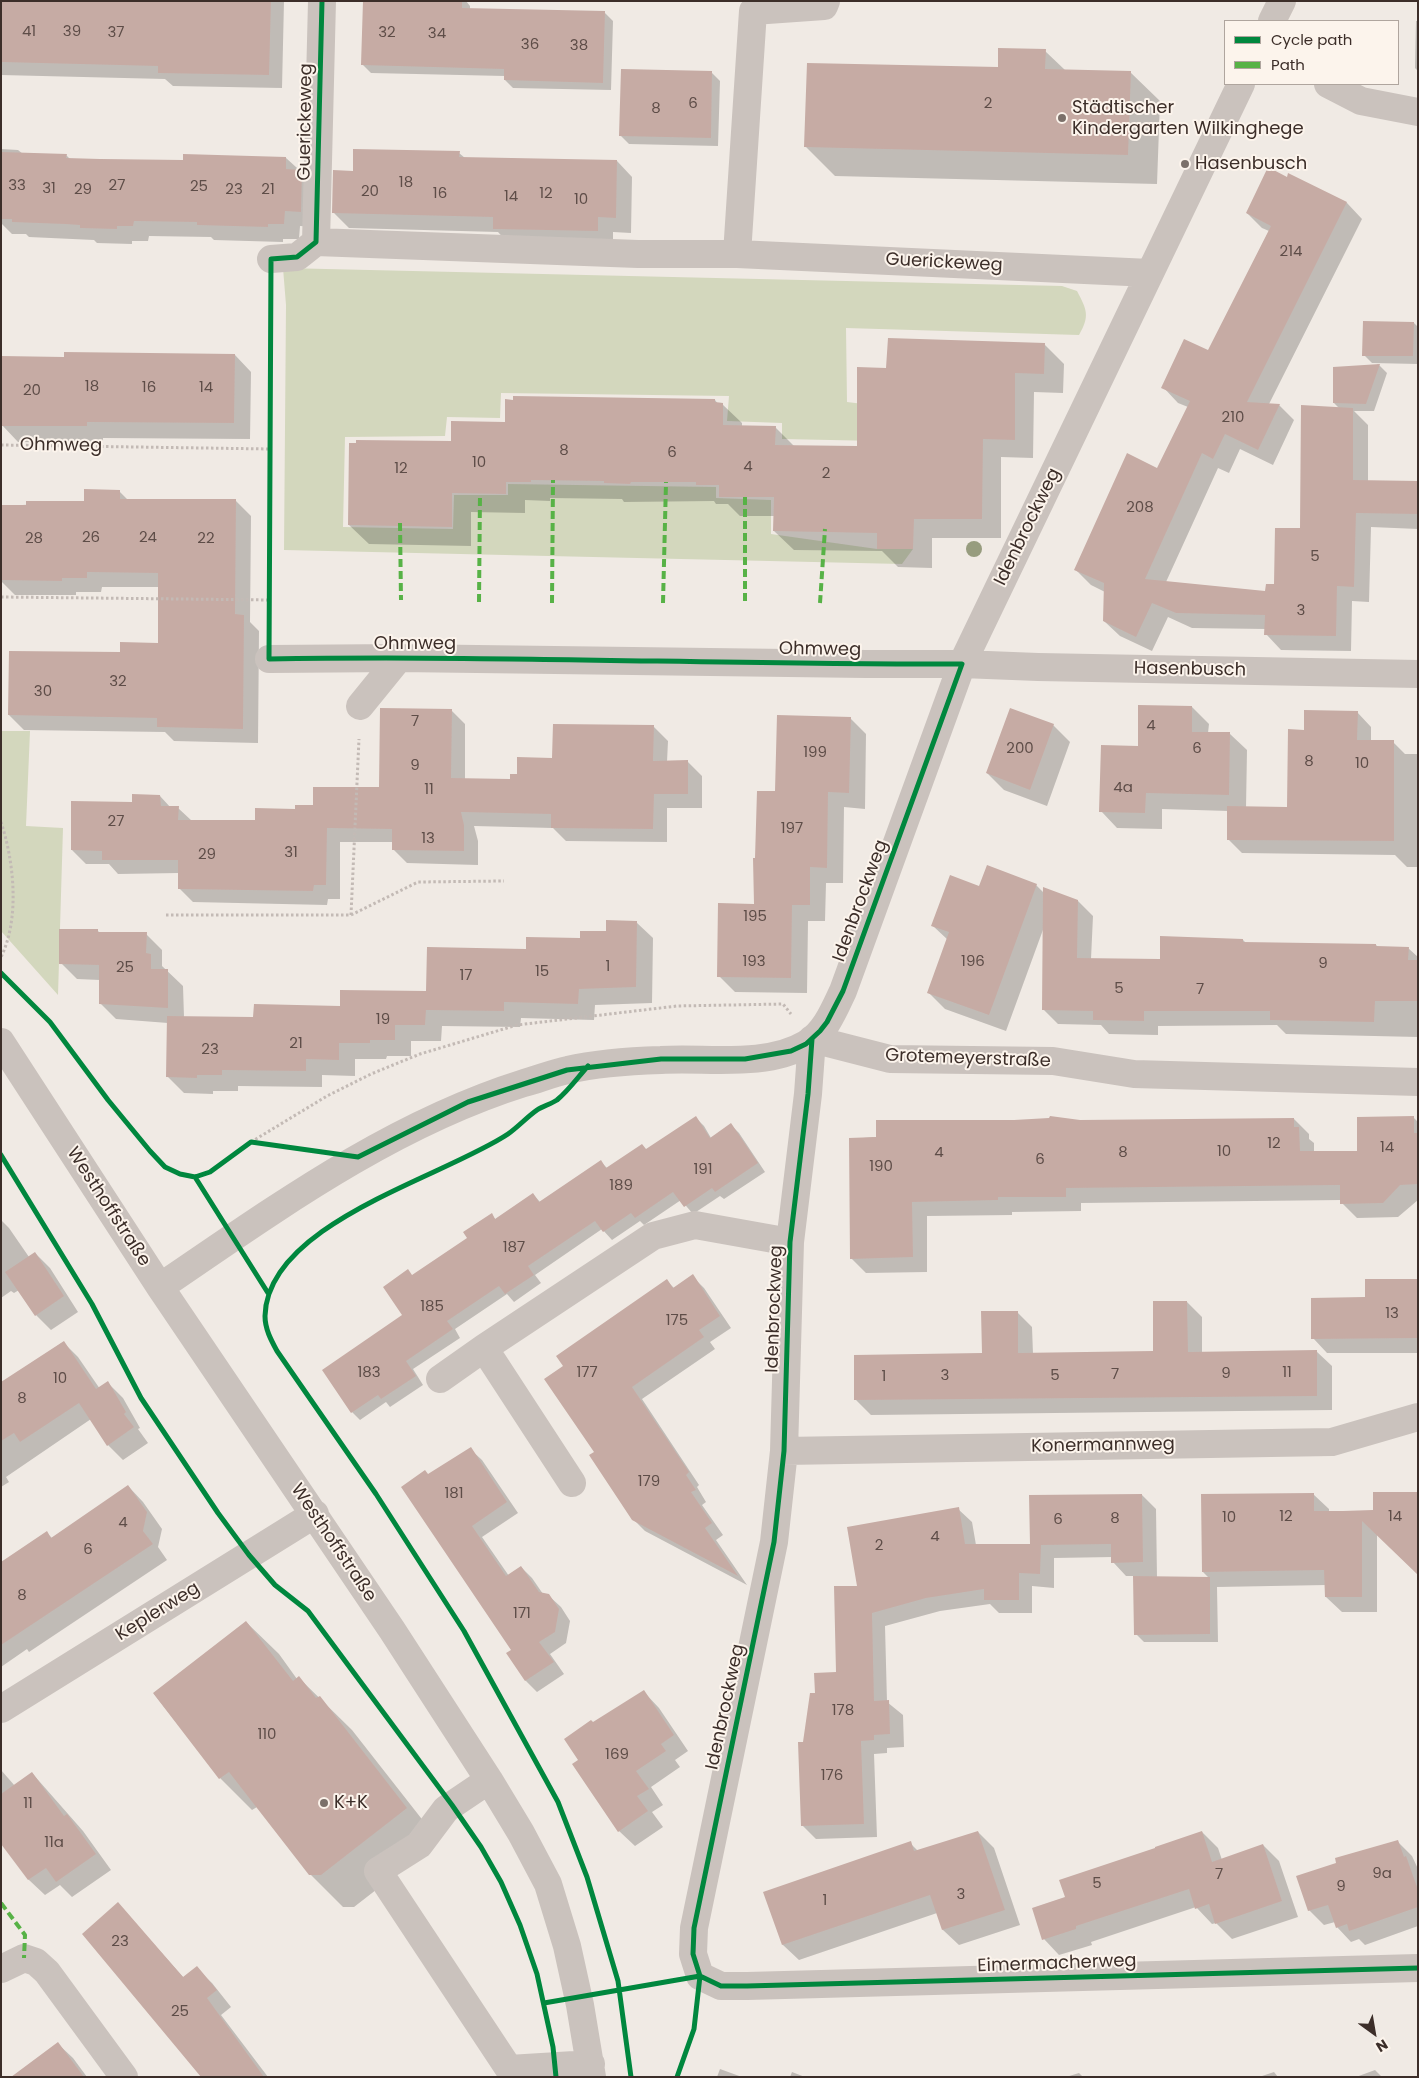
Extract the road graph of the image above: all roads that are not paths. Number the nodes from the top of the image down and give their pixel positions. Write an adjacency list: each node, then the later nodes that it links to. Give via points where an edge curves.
1 (322, 1): 9 (street, Guerickeweg)
2 (826, 1): 4 (street, via 824,6)
3 (1282, 1): 5 (street)
4 (749, 6): 10 (street)
5 (1272, 20)
6 (1241, 85): 12 (street, Idenbrockweg)
7 (1330, 85): 8 (street, via 1361,100)
8 (1418, 112)
9 (316, 242): 10 (street, Guerickeweg, via 638,254); 11 (street, via 297,258)
10 (737, 254): 12 (street, Guerickeweg)
11 (271, 259)
12 (1150, 272): 15 (street, Idenbrockweg)
13 (399, 658): 14 (street, Ohmweg); 15 (street, Ohmweg); 17 (street, Ohmweg)
14 (268, 660)
15 (962, 664): 16 (street, Hasenbusch); 18 (street, Idenbrockweg, via 843,991 827,1022)
16 (1418, 674)
17 (360, 706)
18 (812, 1039): 20 (street, Grotemeyerstraße, via 890,1059 1053,1061 1134,1074); 21 (street, Idenbrockweg); 22 (street, via 791,1051 745,1059 661,1060 588,1066 468,1102 358,1158 284,1203)
19 (1, 1042): 22 (street, Westhoffstraße)
20 (1418, 1082)
21 (790, 1242): 23 (street, Idenbrockweg, via 695,1226 653,1236); 26 (street, Idenbrockweg)
22 (160, 1287): 28 (street, Westhoffstraße)
23 (484, 1348): 24 (street, Idenbrockweg); 27 (street)
24 (440, 1378)
25 (1418, 1417): 26 (street, Konermannweg, via 1332,1442)
26 (784, 1452): 33 (street, Idenbrockweg, via 774,1542 694,1928 692,1954)
27 (572, 1483)
28 (314, 1514): 29 (street, Keplerweg); 30 (street, Westhoffstraße)
29 (1, 1709)
30 (489, 1780): 34 (street, Westhoffstraße, via 548,1884 567,1946); 34 (street, via 446,1809 419,1845 378,1871 509,2069)
31 (1418, 1968): 33 (street, Eimermacherweg, via 747,1986 721,1986)
32 (1, 1969): 35 (street, via 24,1958 36,1962 48,1972)
33 (700, 1976)
34 (591, 2071)
35 (124, 2077)

